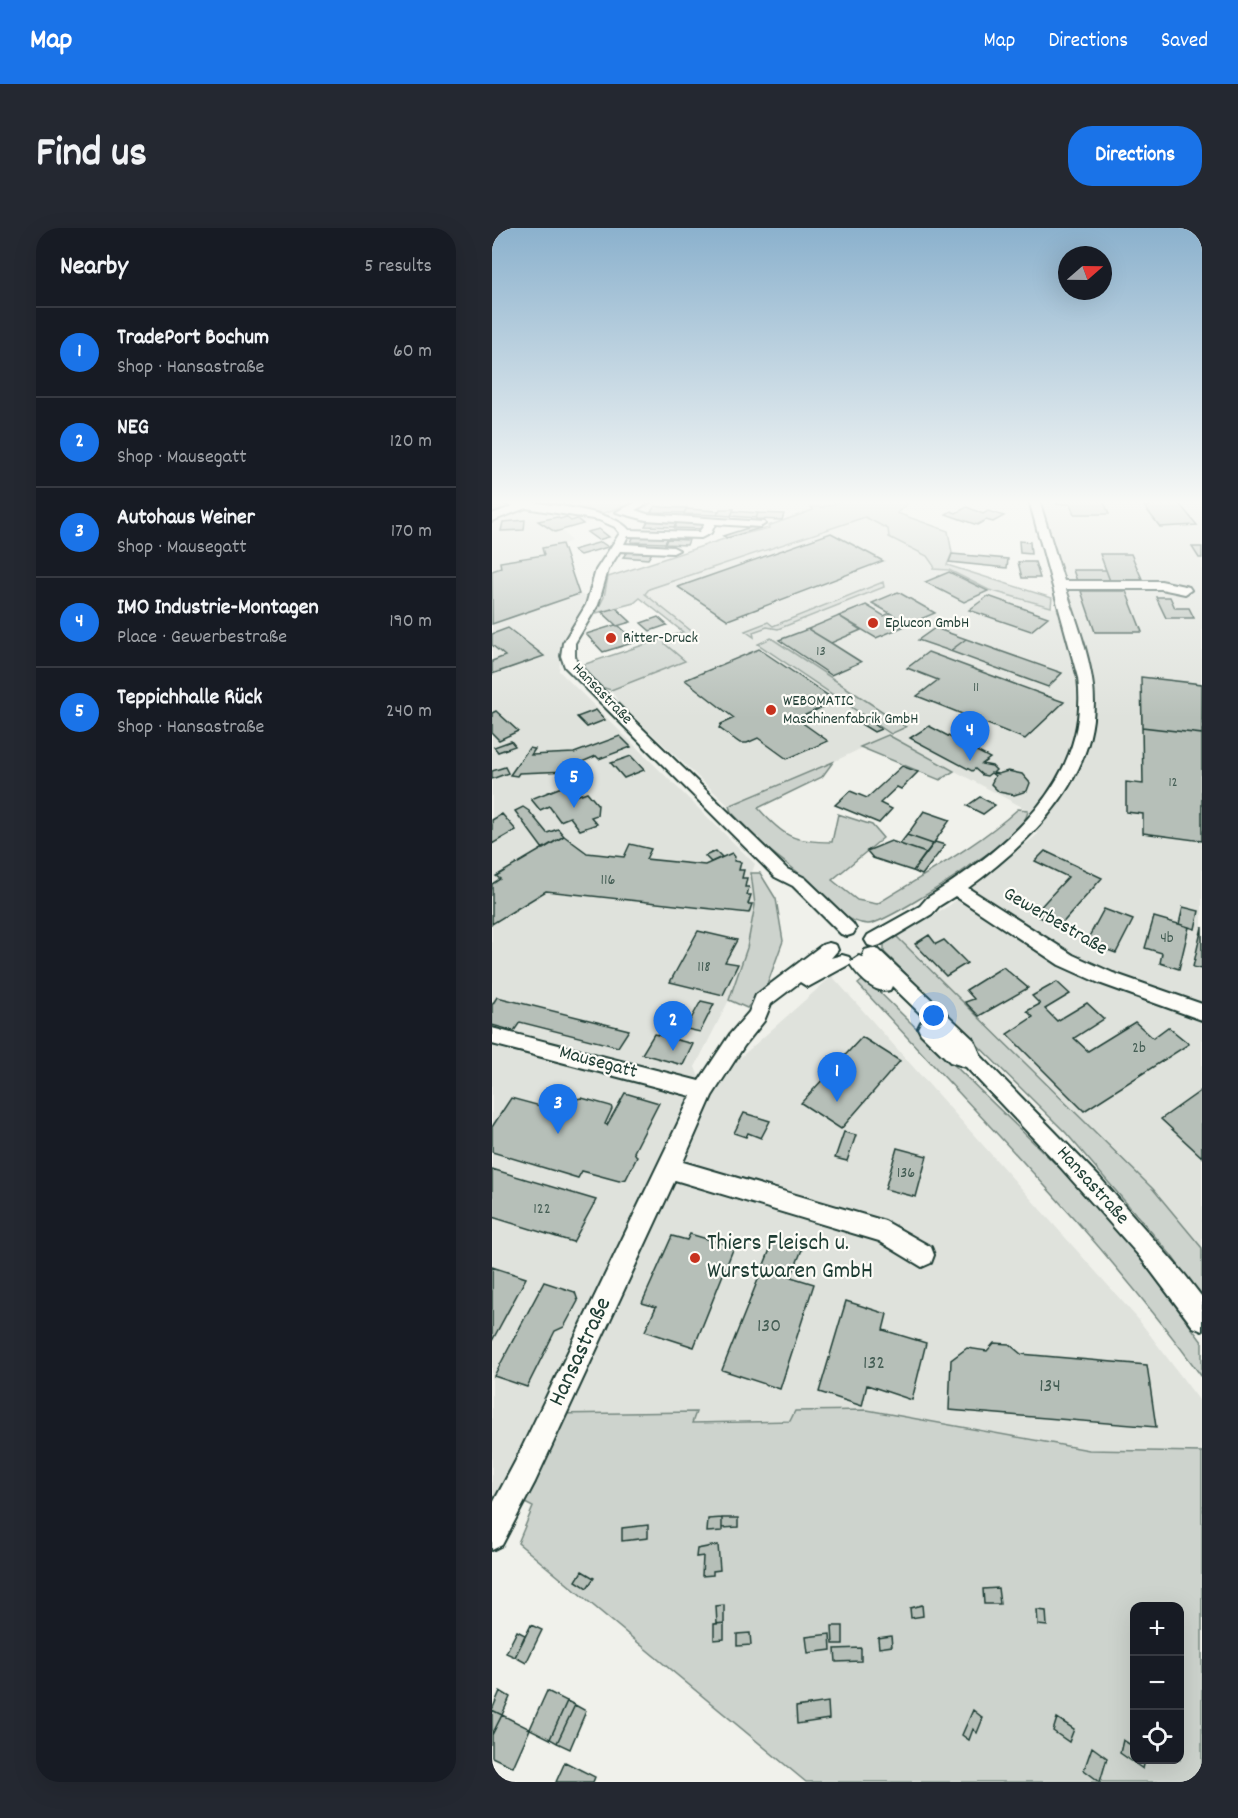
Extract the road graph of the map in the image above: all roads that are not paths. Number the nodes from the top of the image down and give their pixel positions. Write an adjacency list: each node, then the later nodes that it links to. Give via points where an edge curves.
1 (601, 573): 6 (street, Hansastraße, via 592,605 569,644 571,664 781,873 799,882)
2 (1055, 573): 3 (street, Gewerbestraße)
3 (1059, 585): 4 (street, via 1161,585); 5 (street, Gewerbestraße, via 1087,696 1073,767 1032,827)
4 (1185, 590)
5 (957, 888): 6 (street, Gewerbestraße, via 926,909); 7 (street, Gewerbestraße, via 1066,960)
6 (852, 946): 9 (street, Hansastraße, via 832,965 757,1016); 12 (street, Hansastraße, via 957,1056 973,1061 1084,1176)
7 (1202, 1012)
8 (492, 1036): 9 (street, Mausegatt)
9 (704, 1091): 10 (street, Hansastraße)
10 (669, 1168): 11 (street, via 885,1232); 13 (street, Hansastraße)
11 (922, 1255)
12 (1202, 1318)
13 (492, 1535)

